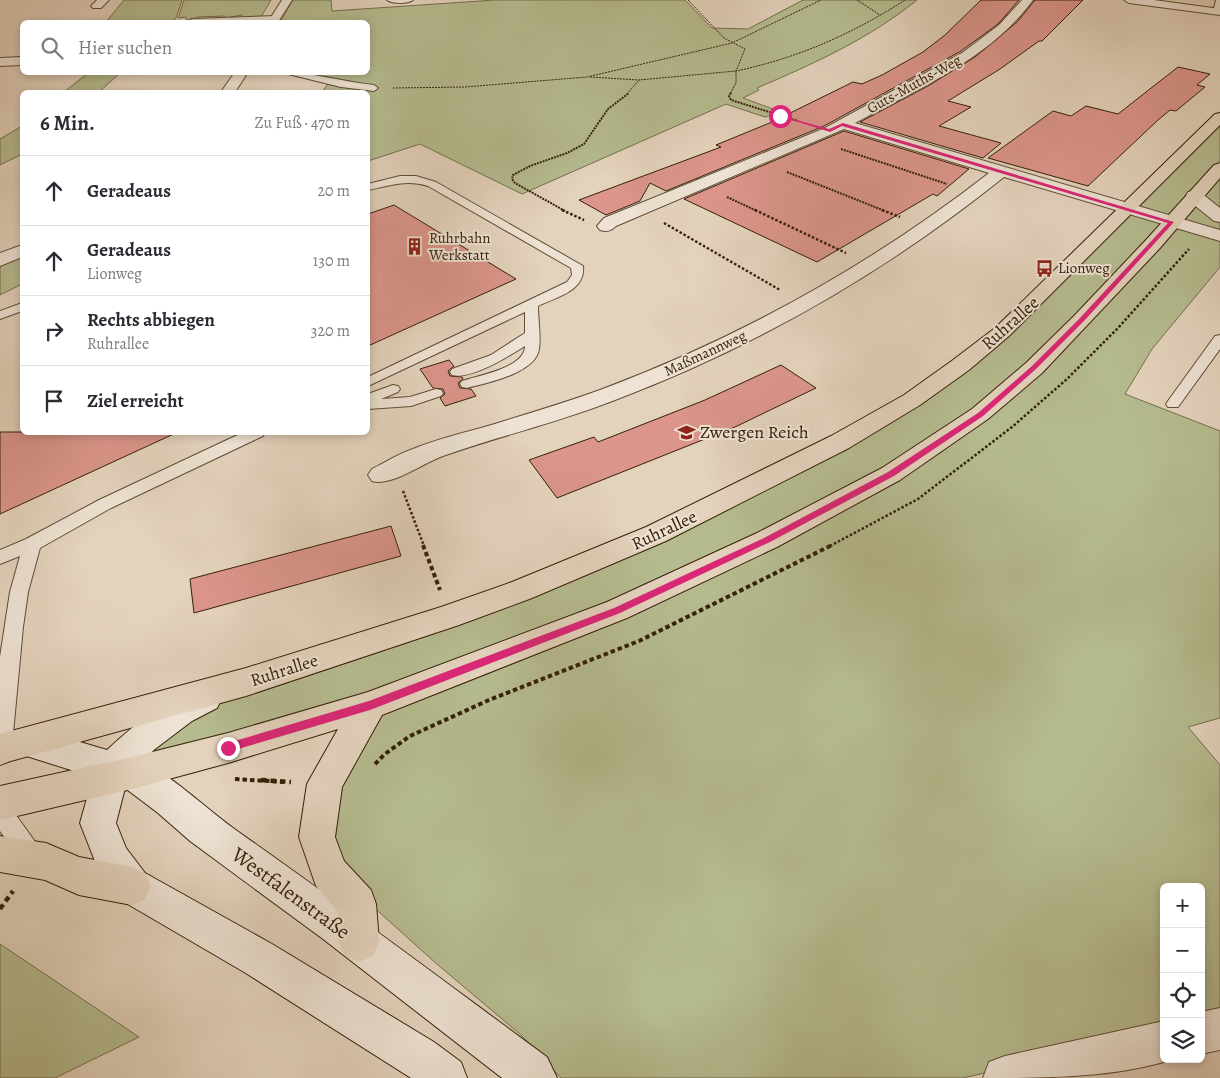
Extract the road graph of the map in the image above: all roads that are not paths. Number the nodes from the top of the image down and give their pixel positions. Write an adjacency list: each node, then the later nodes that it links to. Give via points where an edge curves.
1 (287, 0): 8 (street)
2 (390, 0): 3 (lane)
3 (410, 0)
4 (1028, 0): 18 (street, Guts-Muths-Weg, via 1003,26 966,56)
5 (1129, 0): 7 (street)
6 (1220, 0): 7 (lane)
7 (1218, 12)
8 (274, 20)
9 (20, 61): 10 (street)
10 (0, 62)
11 (20, 72): 12 (street)
12 (0, 73)
13 (240, 75): 16 (street)
14 (298, 75): 15 (lane)
15 (374, 88)
16 (229, 90)
17 (1220, 117): 23 (main road, Ruhrallee)
18 (836, 128): 20 (street); 26 (street, Guts-Muths-Weg)
19 (1220, 168): 22 (main road)
20 (1000, 172): 23 (street); 44 (street, Maßmannweg, via 874,265 728,344 622,390 424,453)
21 (370, 186): 30 (lane, via 398,179 421,180 444,189 577,266 578,275 572,284)
22 (1194, 196): 24 (street); 25 (main road)
23 (1130, 208): 25 (street); 47 (main road, Ruhrallee, via 995,338 912,400 840,442 589,564 448,617)
24 (1220, 217)
25 (1172, 222): 27 (street); 48 (main road, via 1034,368 980,414 891,474 767,540 617,610)
26 (606, 226)
27 (1220, 236)
28 (20, 252): 29 (street)
29 (0, 260)
30 (530, 304): 33 (lane); 36 (lane)
31 (20, 307): 32 (lane)
32 (0, 315)
33 (530, 336): 35 (lane, via 489,362); 37 (lane, via 532,350 528,360 519,367)
34 (1220, 339): 41 (lane)
35 (457, 372)
36 (370, 381)
37 (467, 384)
38 (393, 390): 40 (lane)
39 (436, 393): 42 (lane, via 411,401)
40 (370, 398)
41 (1173, 404)
42 (370, 405)
43 (252, 435): 45 (lane, via 105,504)
44 (381, 474)
45 (32, 544): 46 (lane); 49 (lane, via 13,627)
46 (0, 557)
47 (227, 687): 49 (main road, Ruhrallee); 50 (street, via 180,711 143,738)
48 (370, 705): 50 (main road); 55 (main road, via 325,784 317,838 329,873 357,904)
49 (7, 749): 50 (street, Westfalenstraße)
50 (118, 772): 51 (main road); 54 (street, via 98,822 113,861); 55 (street, Westfalenstraße, via 171,801 203,829)
51 (0, 804)
52 (0, 812): 53 (lane)
53 (17, 857): 54 (main road, via 46,862 79,876)
54 (132, 886): 59 (street, via 419,1057)
55 (359, 942): 60 (street, Westfalenstraße)
56 (1220, 1029): 57 (street)
57 (1205, 1032)
58 (1160, 1043): 61 (street)
59 (445, 1078)
60 (535, 1078)
61 (1005, 1078)

